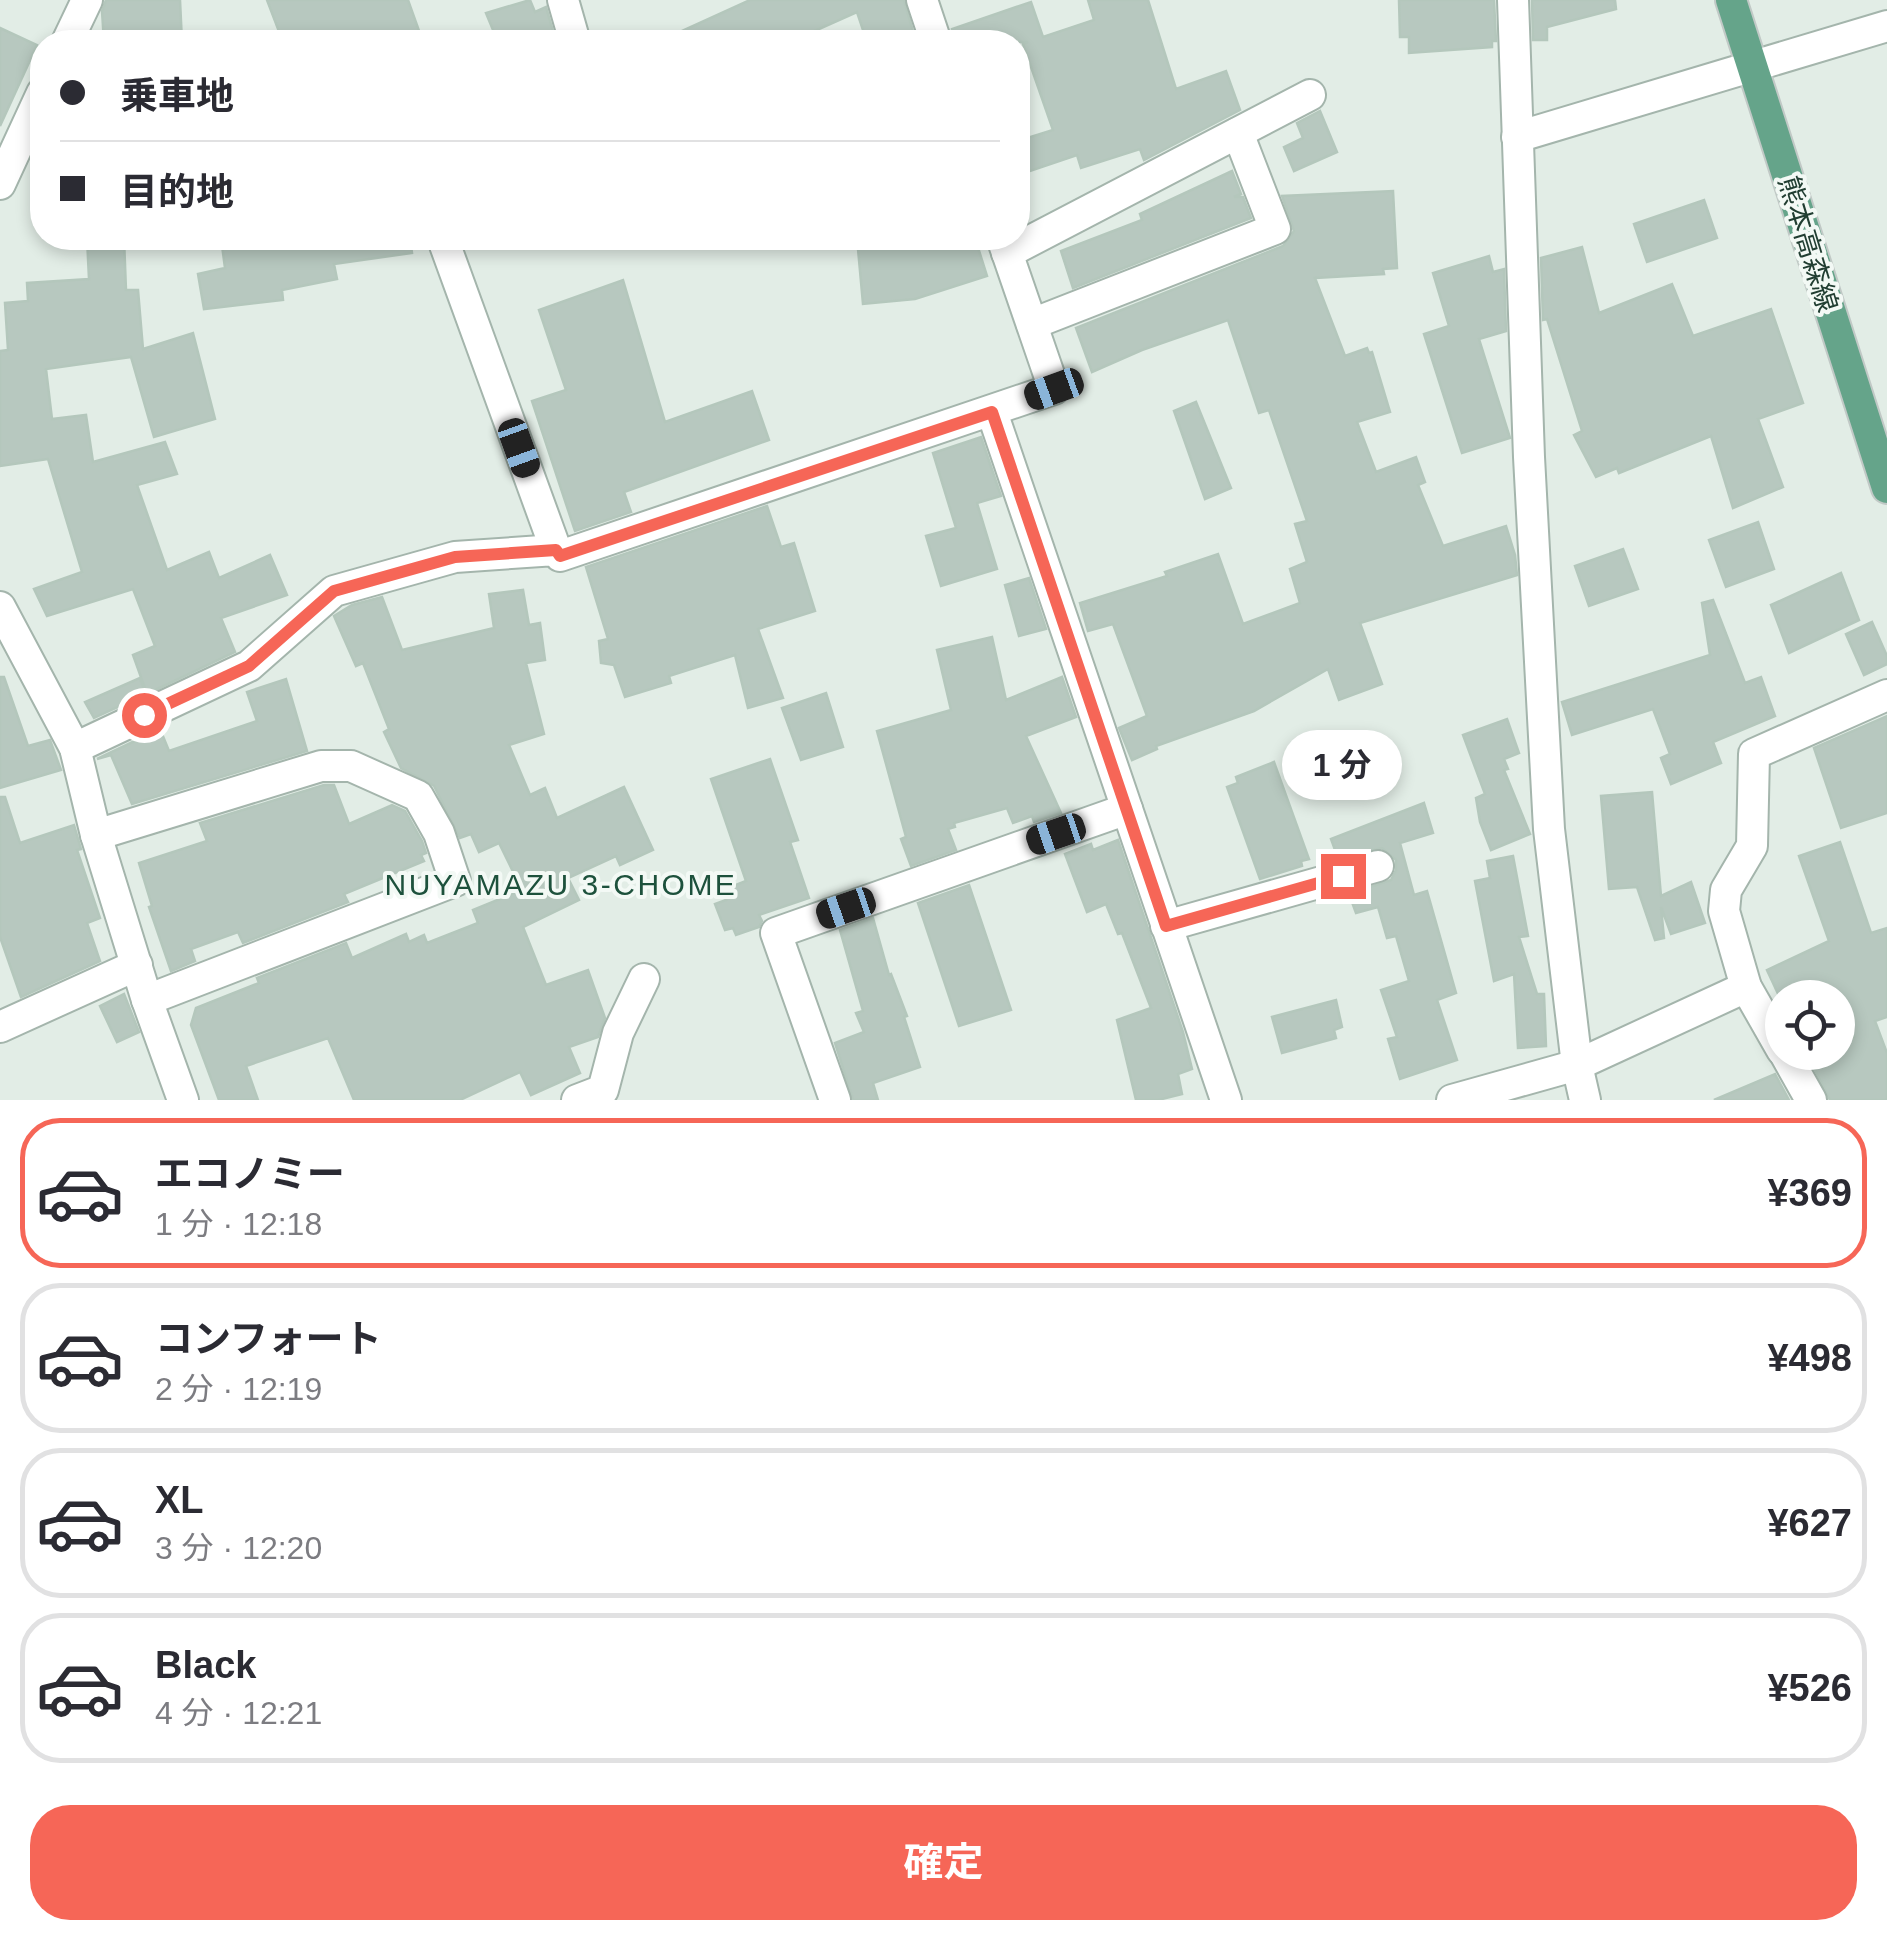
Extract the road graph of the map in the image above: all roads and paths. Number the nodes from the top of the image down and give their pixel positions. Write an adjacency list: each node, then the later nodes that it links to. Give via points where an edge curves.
1 (88, 0): 7 (street)
2 (562, 0): 8 (street)
3 (922, 0): 9 (street)
4 (1513, 0): 14 (street)
5 (1731, 0): 10 (main road, 熊本高森線)
6 (1887, 26): 10 (street)
7 (73, 30)
8 (572, 30)
9 (932, 30)
10 (1752, 68): 14 (street); 21 (main road, 熊本高森線)
11 (1310, 95): 13 (street)
12 (30, 120): 15 (street)
13 (1238, 133): 16 (street); 19 (street, via 1276,230)
14 (1517, 136): 36 (street, via 1549,829)
15 (0, 184)
16 (1030, 233)
17 (447, 250): 22 (street)
18 (1007, 250): 19 (street)
19 (1032, 324): 20 (street, via 1054,389)
20 (992, 412): 22 (street, via 560,556); 26 (street)
21 (1887, 488)
22 (556, 550): 25 (street, via 455,557 334,591 249,666)
23 (0, 607): 25 (street)
24 (1887, 695): 32 (street, via 1754,754 1752,846 1726,890 1724,911)
25 (75, 748): 27 (street)
26 (1127, 809): 29 (street); 40 (street, via 776,933)
27 (96, 835): 30 (street); 33 (street, via 321,766 351,766 418,796 455,881)
28 (1378, 866): 29 (street)
29 (1166, 926): 41 (street)
30 (137, 965): 33 (street); 35 (street)
31 (644, 978): 39 (street, via 618,1033 603,1090)
32 (1746, 986): 34 (street); 36 (street)
33 (147, 1000): 38 (street)
34 (1765, 1019)
35 (0, 1027)
36 (1577, 1065): 42 (street); 43 (street)
37 (1793, 1070): 44 (street)
38 (184, 1100)
39 (577, 1100)
40 (835, 1100)
41 (1226, 1100)
42 (1452, 1100)
43 (1585, 1100)
44 (1810, 1100)

